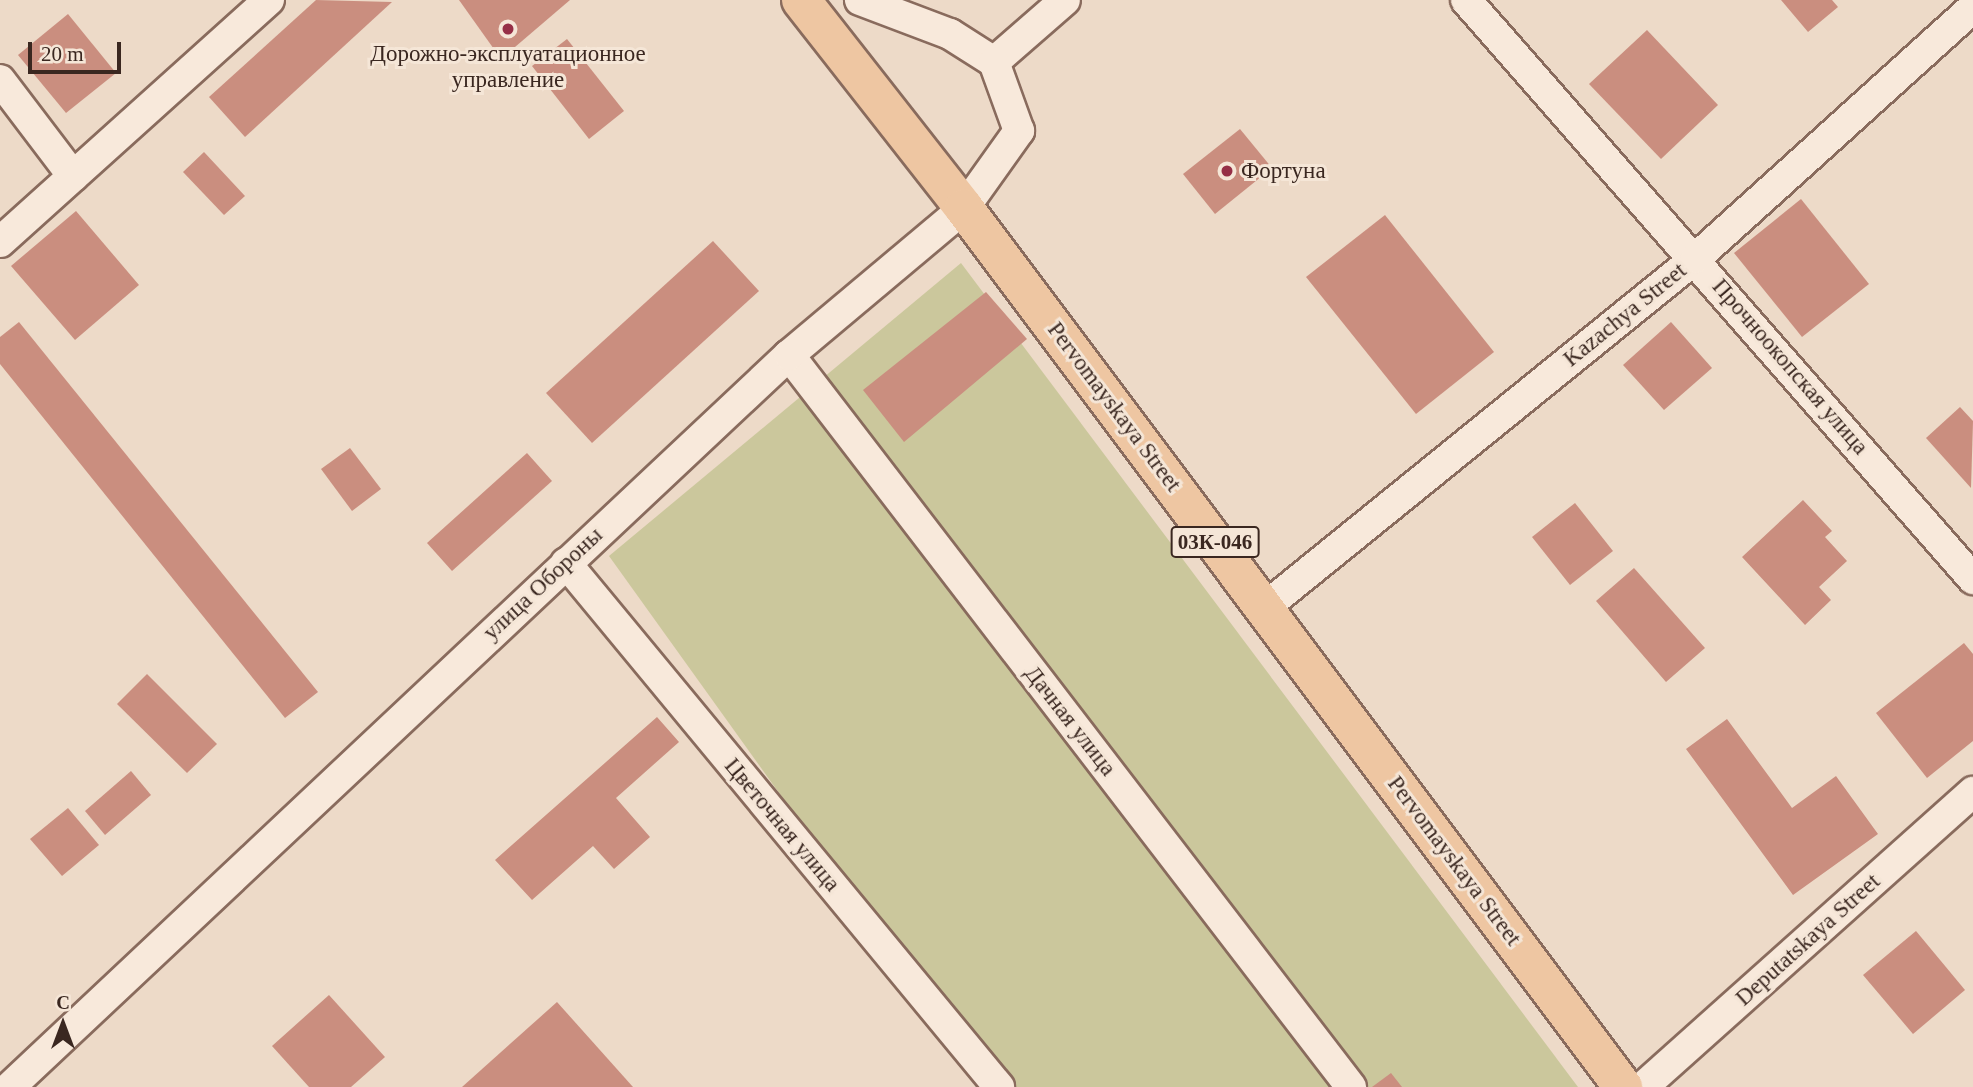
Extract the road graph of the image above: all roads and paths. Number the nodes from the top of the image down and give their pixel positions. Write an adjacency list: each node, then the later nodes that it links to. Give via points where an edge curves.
1 (269, 0): 9 (street)
2 (801, 0): 10 (main road, Pervomayskaya Street / 03К-046)
3 (860, 0): 7 (street, via 950,34)
4 (1065, 0): 7 (street)
5 (1466, 0): 12 (street, Прочноокопская улица)
6 (1973, 8): 12 (street, Kazachya Street)
7 (994, 62): 10 (street, улица Обороны, via 1019,131)
8 (0, 80): 9 (street)
9 (73, 177): 11 (street)
10 (964, 208): 13 (street, улица Обороны); 16 (main road, Pervomayskaya Street / 03К-046)
11 (0, 242)
12 (1696, 258): 15 (street, Прочноокопская улица); 16 (street, Kazachya Street)
13 (789, 355): 14 (street, улица Обороны); 20 (street, Дачная улица)
14 (566, 563): 18 (street, улица Обороны); 19 (street, Цветочная улица)
15 (1973, 579)
16 (1264, 608): 21 (main road, Pervomayskaya Street / 03К-046)
17 (1973, 792): 22 (street, Deputatskaya Street)
18 (10, 1087)
19 (999, 1087)
20 (1351, 1087)
21 (1623, 1087)
22 (1643, 1087)

